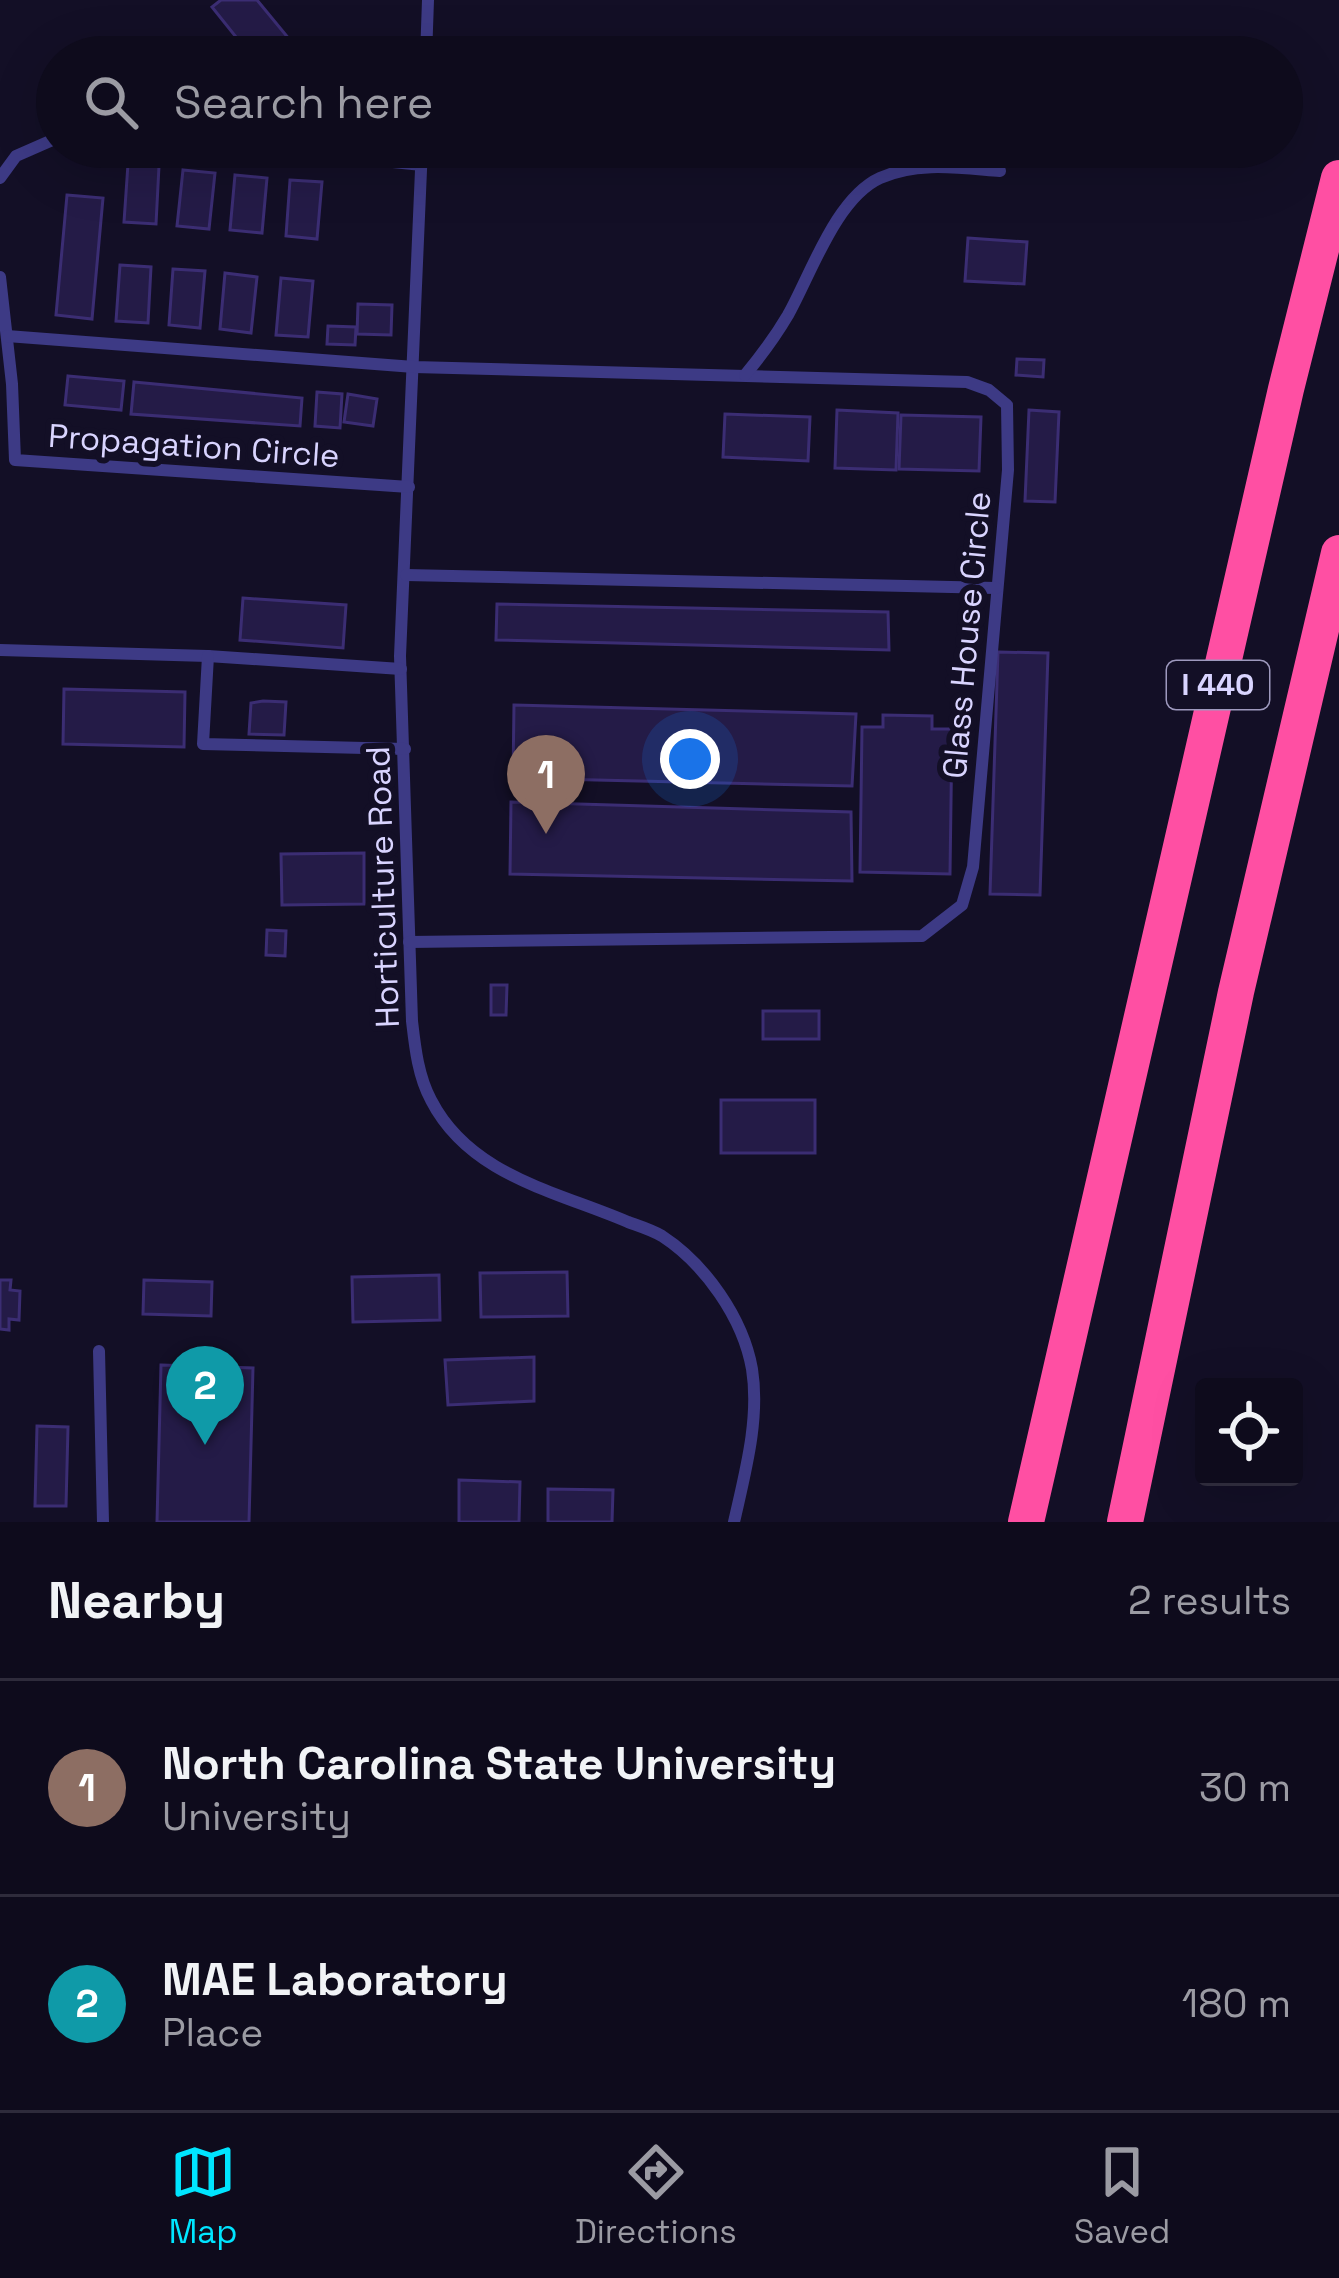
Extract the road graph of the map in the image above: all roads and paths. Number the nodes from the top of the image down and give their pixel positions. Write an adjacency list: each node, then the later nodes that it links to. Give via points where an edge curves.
1 (428, 0): 2 (lane)
2 (427, 36)
3 (36, 147): 8 (lane, via 16,156)
4 (422, 168): 12 (lane, Horticulture Road)
5 (925, 168): 13 (lane, via 878,178 854,199)
6 (960, 168): 7 (lane)
7 (1000, 171)
8 (0, 178)
9 (1339, 178): 28 (highway, I 440)
10 (0, 277): 11 (lane, Propagation Circle)
11 (7, 335): 12 (lane, Glass House Circle); 14 (lane, Propagation Circle)
12 (414, 367): 13 (lane, Glass House Circle); 16 (lane, Horticulture Road)
13 (745, 375): 19 (lane, Glass House Circle, via 967,382 1007,405)
14 (15, 460): 15 (lane); 16 (lane, Propagation Circle)
15 (0, 467)
16 (410, 487): 18 (lane, Horticulture Road)
17 (1339, 553): 29 (highway, I 440)
18 (406, 575): 19 (lane); 22 (lane, Horticulture Road)
19 (996, 588): 24 (lane, Glass House Circle, via 974,867 962,905 931,931)
20 (0, 650): 21 (lane)
21 (208, 656): 22 (lane); 23 (lane, via 203,744)
22 (400, 669): 23 (lane, Horticulture Road)
23 (405, 749): 24 (lane, Horticulture Road)
24 (409, 942): 27 (lane, Horticulture Road, via 417,1058 449,1129 520,1181 662,1236 730,1305 752,1372 752,1444)
25 (99, 1351): 26 (lane)
26 (103, 1522)
27 (734, 1522)
28 (1026, 1522)
29 (1125, 1522)

